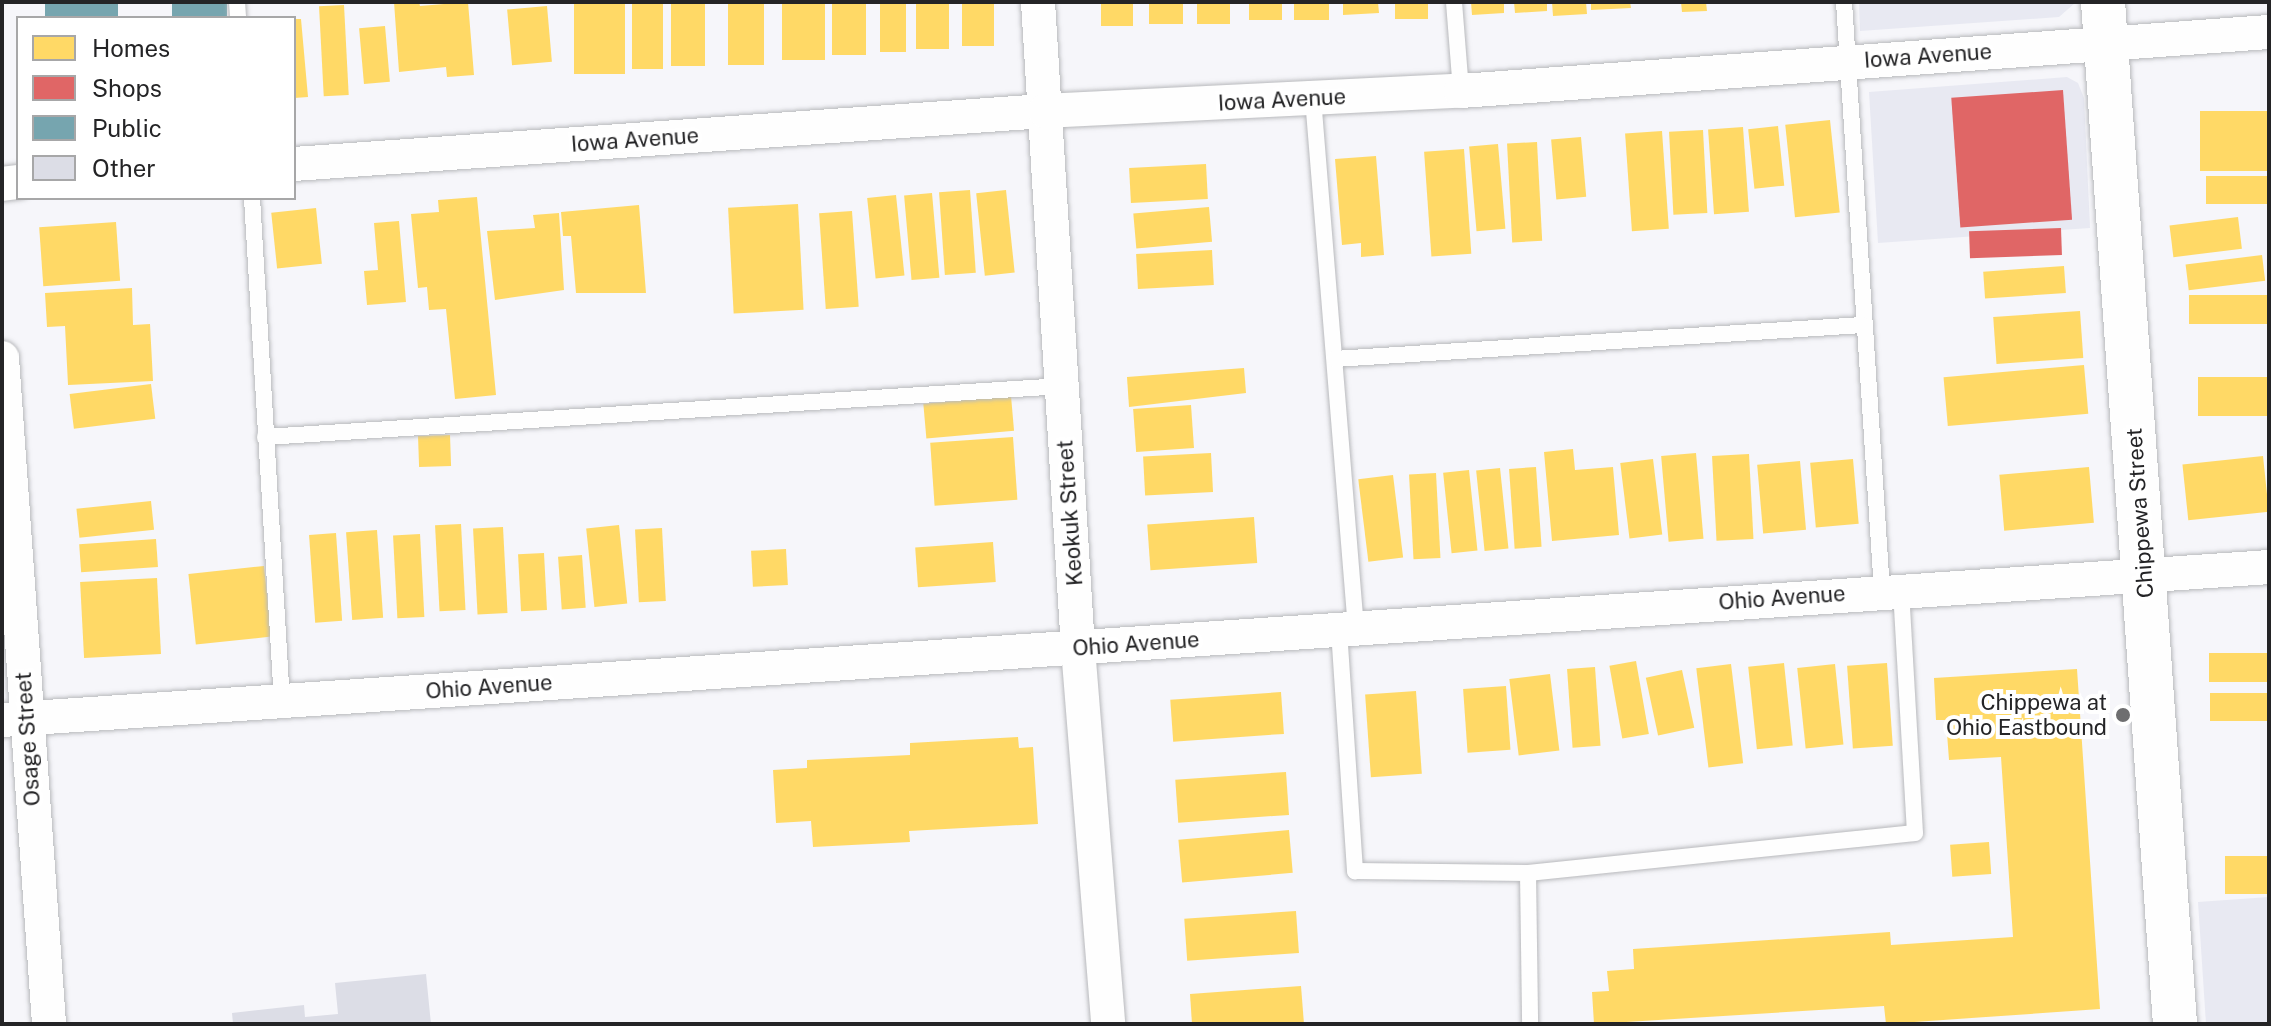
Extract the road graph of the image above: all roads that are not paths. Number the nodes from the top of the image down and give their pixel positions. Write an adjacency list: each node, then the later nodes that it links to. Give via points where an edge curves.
1 (1038, 2): 9 (street, Keokuk Street)
2 (1454, 2): 7 (lane)
3 (1844, 2): 6 (lane)
4 (2104, 22): 5 (street, Iowa Avenue); 6 (street, Iowa Avenue); 18 (main road, Chippewa Street)
5 (2269, 32)
6 (1847, 62): 7 (street, Iowa Avenue); 12 (lane)
7 (1461, 91): 8 (street, Iowa Avenue)
8 (1313, 98): 9 (street, Iowa Avenue); 14 (lane)
9 (1045, 111): 10 (street, Iowa Avenue); 15 (street, Keokuk Street)
10 (296, 164)
11 (252, 200): 16 (lane)
12 (1862, 325): 14 (lane); 19 (lane)
13 (2, 358): 23 (street, Osage Street)
14 (1335, 359): 20 (lane)
15 (1062, 386): 16 (lane); 21 (street, Keokuk Street)
16 (265, 437): 22 (lane)
17 (2269, 567): 18 (street, Ohio Avenue)
18 (2145, 574): 19 (street, Ohio Avenue); 28 (main road, Chippewa Street)
19 (1891, 590): 20 (street, Ohio Avenue); 24 (lane, via 1915,833)
20 (1347, 630): 21 (street, Ohio Avenue); 24 (lane, via 1355,871)
21 (1078, 648): 22 (street, Ohio Avenue); 26 (street, Keokuk Street)
22 (282, 701): 23 (street, Ohio Avenue)
23 (14, 719): 25 (street, Osage Street)
24 (1528, 873): 27 (lane)
25 (49, 1024)
26 (1108, 1024)
27 (1530, 1024)
28 (2175, 1024)

